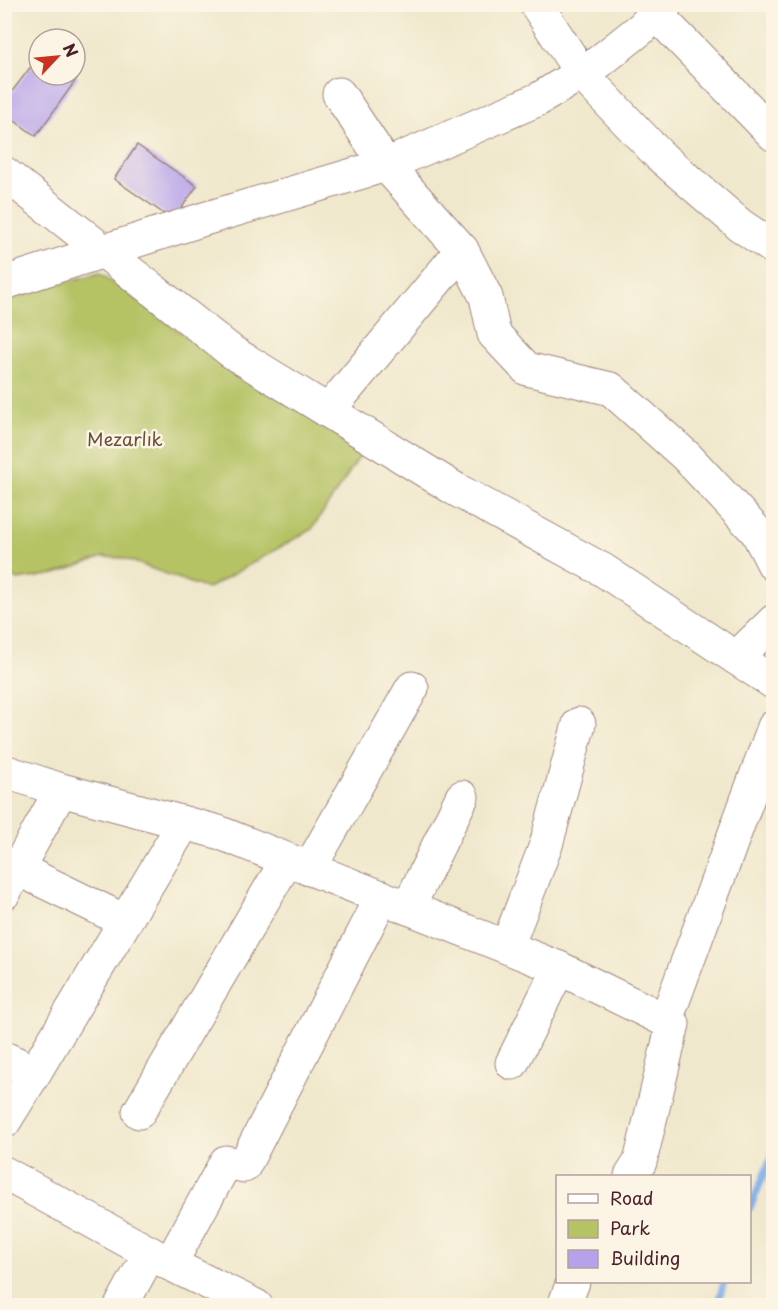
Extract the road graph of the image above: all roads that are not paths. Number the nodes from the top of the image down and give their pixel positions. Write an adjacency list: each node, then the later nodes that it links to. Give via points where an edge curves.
1 (536, 4): 3 (street)
2 (660, 9): 3 (street, via 643,27); 5 (street)
3 (581, 73): 6 (street, via 539,99); 8 (street, via 660,156 740,225)
4 (339, 94): 6 (street)
5 (774, 135)
6 (386, 165): 9 (street); 10 (street)
7 (4, 173): 10 (street)
8 (774, 248)
9 (462, 250): 12 (street); 13 (street, via 486,297 494,334 527,369 611,389 686,456 757,532)
10 (105, 251): 11 (street); 12 (street, via 232,352)
11 (4, 283)
12 (328, 411): 15 (street, via 454,489 603,570)
13 (774, 565)
14 (774, 621): 15 (street)
15 (736, 658): 16 (street)
16 (774, 683)
17 (412, 688): 24 (street)
18 (579, 724): 28 (street, via 546,845)
19 (774, 727): 30 (street)
20 (4, 771): 21 (street)
21 (61, 790): 23 (street); 25 (street)
22 (462, 796): 26 (street)
23 (184, 823): 24 (street, via 218,832); 27 (street)
24 (298, 864): 26 (street); 34 (street)
25 (11, 881): 27 (street)
26 (395, 902): 28 (street); 38 (street, via 244,1166 226,1162)
27 (125, 921): 33 (street)
28 (507, 947): 29 (street)
29 (559, 968): 30 (street); 32 (street)
30 (666, 1020): 37 (street, via 673,1024 640,1162)
31 (4, 1058): 33 (street)
32 (512, 1063)
33 (35, 1072): 35 (street)
34 (139, 1112)
35 (4, 1122)
36 (4, 1173): 38 (street)
37 (632, 1175)
38 (160, 1259): 40 (street); 41 (street)
39 (572, 1283): 42 (street)
40 (121, 1305)
41 (256, 1305)
42 (564, 1305)

